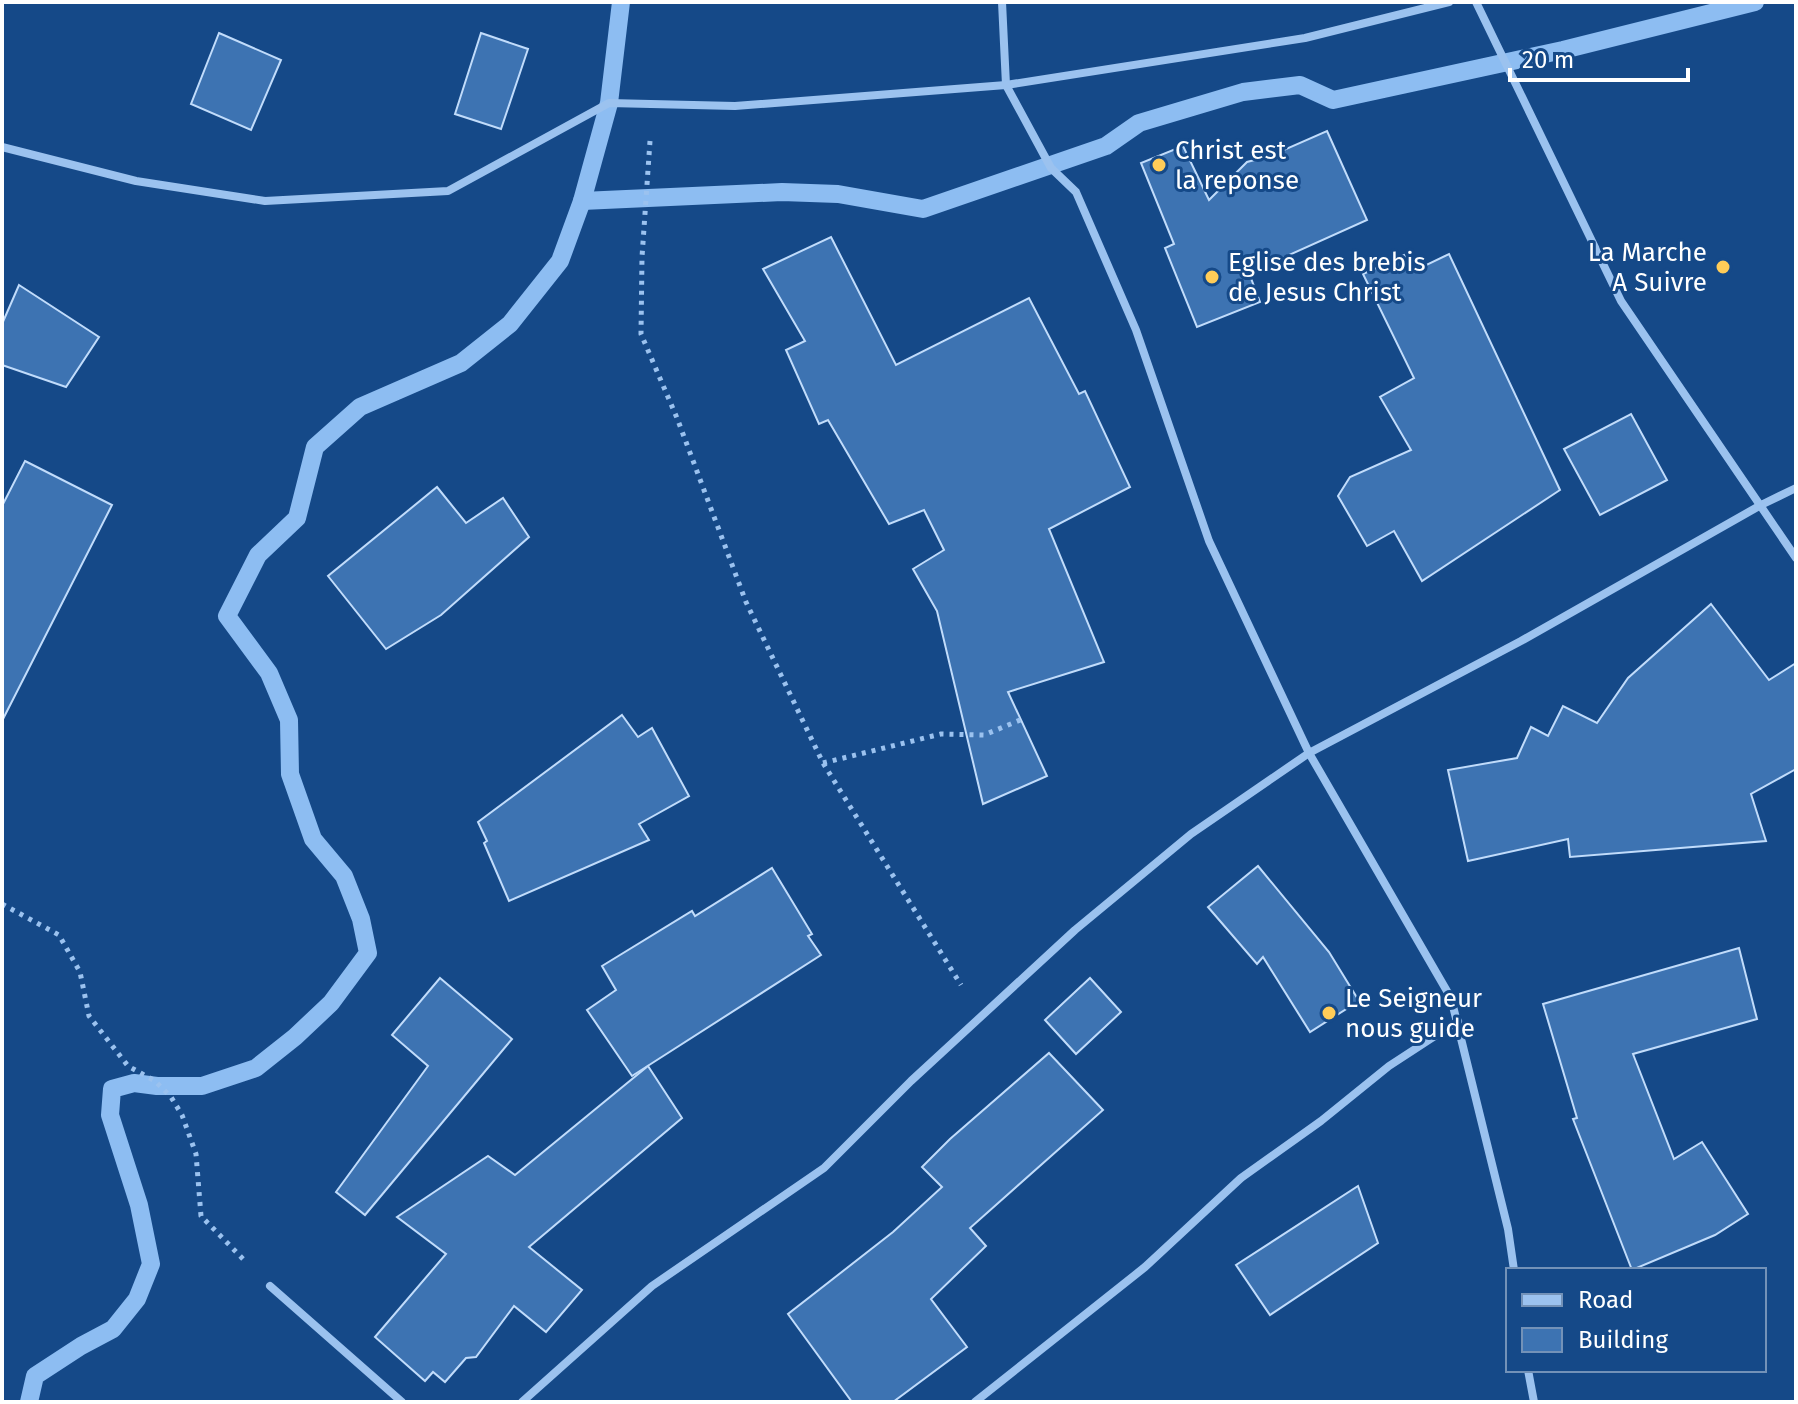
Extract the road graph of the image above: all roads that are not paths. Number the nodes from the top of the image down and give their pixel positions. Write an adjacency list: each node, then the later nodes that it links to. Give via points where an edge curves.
1 (1002, 2): 4 (street)
2 (1449, 2): 4 (street, via 1305,38)
3 (1476, 2): 7 (street, via 1621,301)
4 (1006, 85): 5 (street, via 735,106 609,103 448,191 265,201 136,181); 9 (street, via 1051,168 1076,192 1136,330 1209,541)
5 (2, 147)
6 (1796, 488): 7 (street)
7 (1761, 505): 8 (street); 9 (street)
8 (1796, 558)
9 (1309, 753): 10 (street, via 1451,998); 15 (street, via 1191,834 1075,930 824,1168 652,1286)
10 (1458, 1021): 11 (street); 16 (street, via 1241,1178 1145,1267)
11 (1514, 1268)
12 (270, 1286): 14 (street)
13 (1528, 1372): 17 (street)
14 (402, 1402)
15 (522, 1402)
16 (975, 1402)
17 (1534, 1402)

